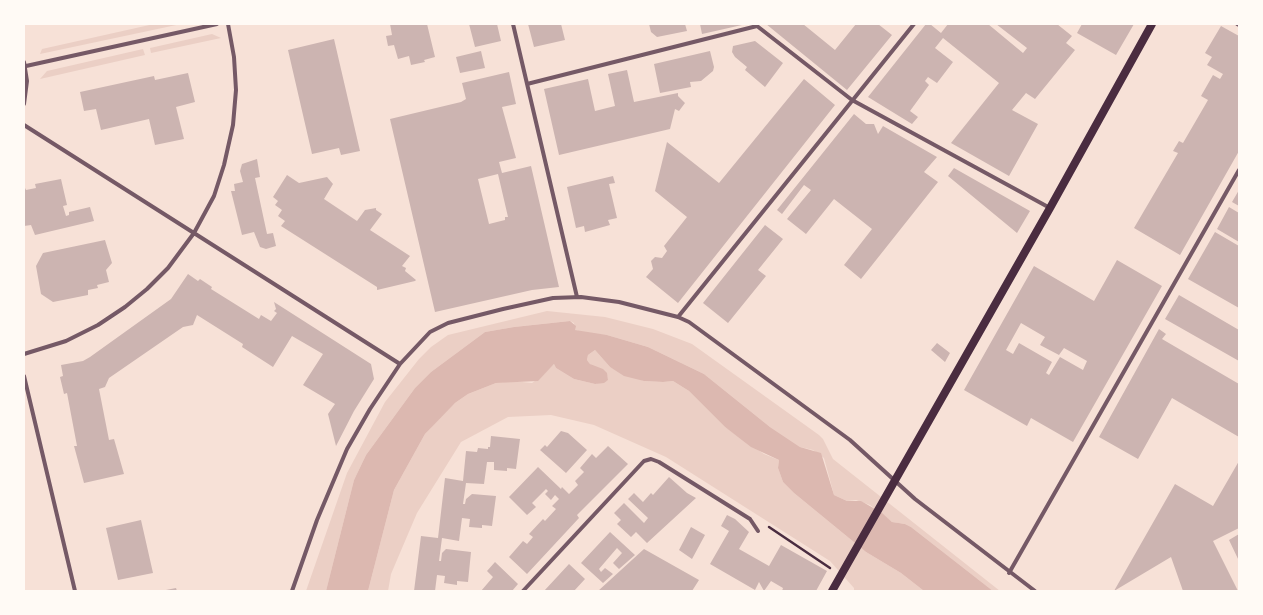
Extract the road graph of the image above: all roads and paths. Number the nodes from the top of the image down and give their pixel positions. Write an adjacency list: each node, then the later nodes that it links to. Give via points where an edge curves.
1 (217, 24): 7 (street)
2 (228, 24): 14 (street, via 236,90 233,124 214,196)
3 (513, 24): 8 (street)
4 (914, 24): 9 (street)
5 (1152, 24): 13 (main road)
6 (24, 62): 7 (street)
7 (26, 66): 10 (street, via 28,81)
8 (527, 84): 9 (street, via 757,26); 15 (street)
9 (852, 100): 13 (street); 16 (street)
10 (24, 104)
11 (24, 125): 14 (street)
12 (1239, 170): 22 (street)
13 (1050, 208): 20 (main road)
14 (194, 233): 17 (street, via 168,268 125,307 98,325 66,340); 18 (street)
15 (577, 298): 16 (street, via 600,298); 18 (street, via 553,298 533,302 440,326 430,332)
16 (678, 317): 20 (street, via 708,334 850,440)
17 (24, 354)
18 (400, 364): 24 (street, via 347,449 317,520)
19 (24, 376): 23 (street)
20 (895, 482): 22 (street); 26 (main road)
21 (758, 531): 25 (street, via 750,519 651,459 644,461)
22 (1009, 573): 27 (street)
23 (76, 591)
24 (292, 591)
25 (523, 591)
26 (832, 591)
27 (1035, 591)

